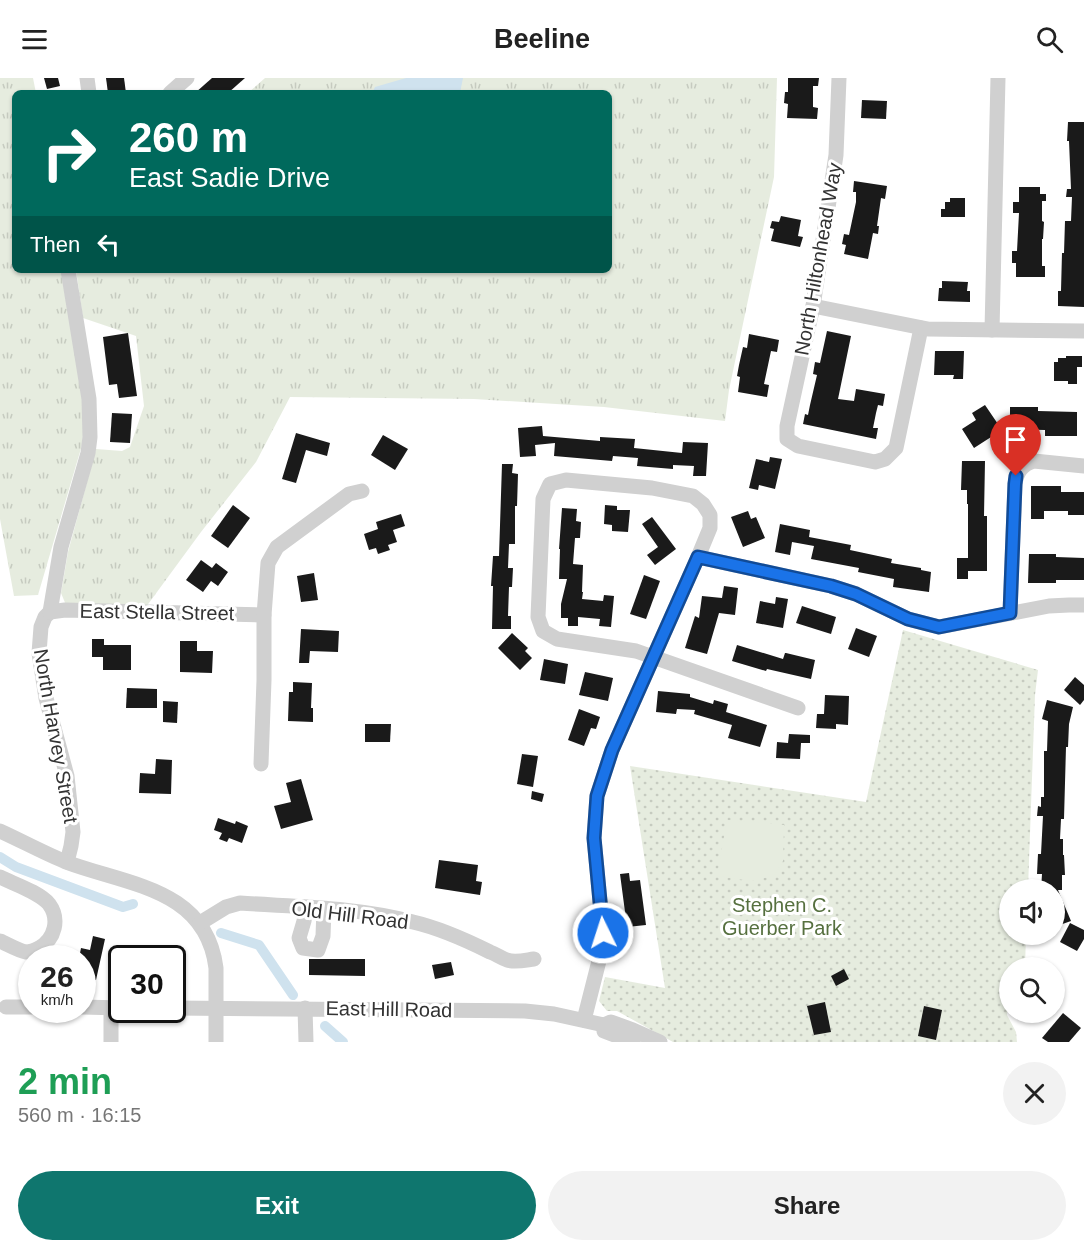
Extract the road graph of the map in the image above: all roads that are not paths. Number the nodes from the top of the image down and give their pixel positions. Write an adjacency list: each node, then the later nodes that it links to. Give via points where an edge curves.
1 (188, 78): 4 (street)
2 (839, 78): 6 (street, North Hiltonhead Way, via 837,155)
3 (998, 78): 8 (street)
4 (174, 90)
5 (68, 273): 14 (street, North Harvey Street, via 89,399 90,437 61,547)
6 (813, 306): 7 (street); 7 (street, North Hiltonhead Way, via 787,439 798,446 864,460 885,459 896,448)
7 (921, 328): 8 (street)
8 (992, 330): 9 (street)
9 (1084, 331)
10 (1084, 466): 15 (street, via 1034,461 1020,468 1015,484)
11 (362, 491): 16 (street, via 350,494 277,547 268,563)
12 (698, 557): 15 (street, via 831,586 908,619 939,627); 17 (street); 17 (street, via 710,528 710,515 693,496 566,480 550,484 543,499 538,617 543,631 556,639)
13 (1084, 605): 15 (street)
14 (50, 612): 16 (street, East Stella Street); 21 (street, North Harvey Street, via 40,627 39,653 46,698 67,777 73,832)
15 (1010, 613)
16 (264, 615): 19 (street)
17 (653, 657): 18 (street); 33 (street, via 612,750 597,796 594,838 603,933)
18 (798, 708)
19 (261, 764)
20 (0, 831): 21 (street)
21 (67, 862): 25 (street, via 152,889 177,902)
22 (0, 877): 26 (street, via 37,895 48,904 54,917 50,939 35,950 26,951)
23 (306, 908): 24 (street, Old Hill Road); 24 (street, via 299,938 303,948 318,950); 25 (street, Old Hill Road, via 240,903)
24 (324, 909): 27 (street, Old Hill Road, via 415,922 507,960)
25 (200, 923): 31 (street, via 215,956)
26 (0, 941)
27 (534, 959)
28 (2, 1007): 29 (street)
29 (18, 1007)
30 (186, 1008): 31 (street, East Hill Road)
31 (216, 1008): 32 (street, East Hill Road); 37 (street)
32 (306, 1008): 33 (street, East Hill Road, via 525,1011); 38 (street)
33 (584, 1020): 35 (street, East Hill Road)
34 (114, 1023): 36 (street)
35 (604, 1025): 39 (street, East Hill Road, via 604,1031); 40 (street, East Hill Road, via 610,1022)
36 (111, 1042)
37 (216, 1042)
38 (306, 1042)
39 (633, 1042)
40 (660, 1042)

